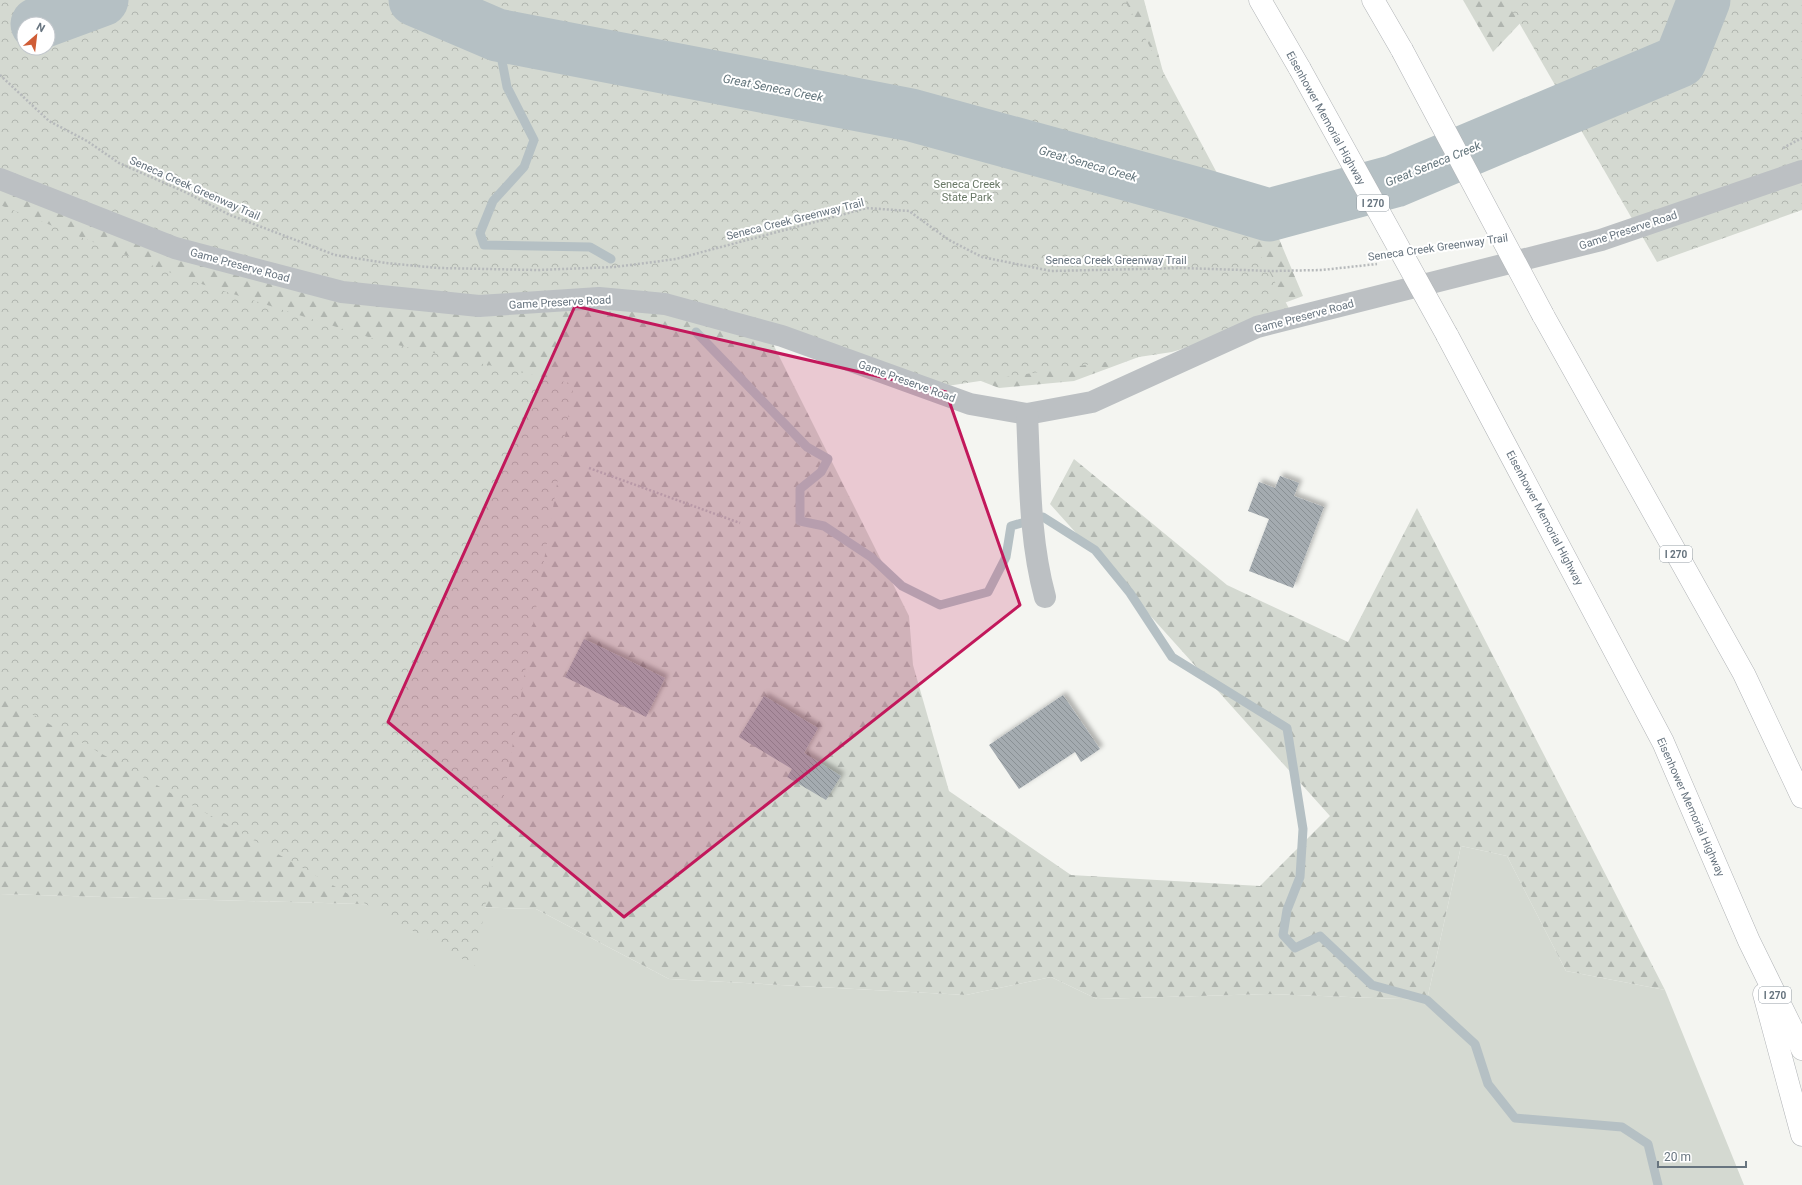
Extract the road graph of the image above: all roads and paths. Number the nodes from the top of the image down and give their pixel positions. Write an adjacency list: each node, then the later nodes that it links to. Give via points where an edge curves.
1 (1260, 0): 14 (highway, Eisenhower Memorial Highway / I 270, bridge, via 1447,335 1663,742)
2 (1373, 0): 13 (highway, I 270, bridge, via 1543,315 1744,674)
3 (0, 75): 8 (path, Seneca Creek Greenway Trail, via 49,121 87,141 120,163 237,218 335,255 386,263 462,269 615,267 676,259 867,208 910,211 949,240 982,257 1051,271 1182,268 1322,270)
4 (1802, 138): 5 (path)
5 (1781, 149)
6 (1802, 171): 9 (street, Game Preserve Road, via 1601,240 1257,327 1092,402)
7 (0, 179): 9 (street, Game Preserve Road, via 175,248 342,292 479,306 599,298 665,304 782,336 970,404)
8 (1383, 263)
9 (1027, 414): 12 (street, via 1034,538)
10 (589, 468): 11 (path)
11 (740, 523)
12 (1045, 597)
13 (1802, 797)
14 (1749, 941): 15 (highway, Eisenhower Memorial Highway / I 270); 16 (highway)
15 (1802, 1050)
16 (1802, 1135)

